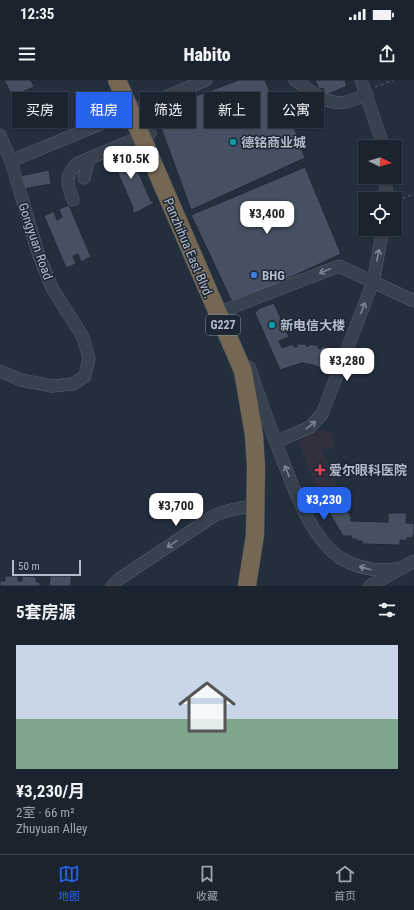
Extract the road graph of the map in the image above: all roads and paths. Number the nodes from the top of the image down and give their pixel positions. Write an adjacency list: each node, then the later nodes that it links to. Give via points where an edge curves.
1 (117, 80): 8 (highway, Panzhihua East Blvd. / G227)
2 (127, 80): 8 (highway, Panzhihua East Blvd. / G227)
3 (206, 80): 6 (street)
4 (296, 80): 7 (street, via 319,97 332,101 344,102)
5 (393, 80): 7 (path)
6 (182, 84): 8 (street)
7 (364, 89): 11 (street)
8 (135, 109): 10 (highway, Panzhihua East Blvd. / G227); 13 (street)
9 (0, 135): 13 (street, Gongyuan Road)
10 (146, 135): 12 (street); 21 (highway, Panzhihua East Blvd. / G227); 25 (highway, Panzhihua East Blvd. / G227, via 243,371 254,435)
11 (381, 140)
12 (89, 159): 14 (street); 17 (street, via 72,168 69,175 68,189)
13 (11, 161): 23 (street, Gongyuan Road, via 38,254 52,288 83,337 89,358 85,376 73,384 52,386 21,380)
14 (84, 178)
15 (414, 194): 16 (path)
16 (402, 199)
17 (73, 200)
18 (383, 236): 19 (street, one-way to 18)
19 (373, 282): 20 (street); 21 (street, one-way to 21, via 339,266); 24 (street, one-way to 19, via 310,427 322,414)
20 (414, 301)
21 (225, 310): 22 (highway, Panzhihua East Blvd. / G227)
22 (249, 367): 24 (street); 30 (highway, Panzhihua East Blvd. / G227, via 258,401 264,467 263,535)
23 (0, 371)
24 (276, 442): 27 (street, one-way to 24, via 391,570 366,568 350,563 326,545 308,518)
25 (256, 506): 28 (street, one-way to 28, via 236,508 215,515); 29 (highway, Panzhihua East Blvd. / G227, via 255,536)
26 (414, 561): 27 (street)
27 (409, 567): 31 (street); 32 (street)
28 (112, 586)
29 (247, 586)
30 (254, 586)
31 (370, 586)
32 (384, 586)

